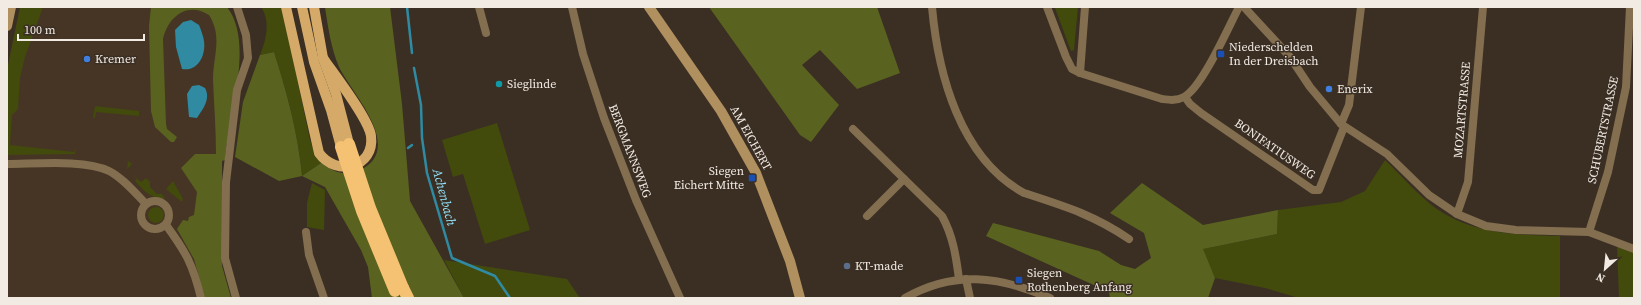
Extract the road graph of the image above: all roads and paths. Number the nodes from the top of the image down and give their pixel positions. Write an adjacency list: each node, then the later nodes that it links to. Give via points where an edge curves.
1 (11, 7): 17 (street)
2 (237, 7): 37 (street, via 246,35 248,58 238,90 226,182 226,258)
3 (286, 7): 19 (main road, via 319,153 334,166 348,167 366,156 371,136 357,109)
4 (302, 7): 24 (main road, via 314,62)
5 (314, 7): 19 (main road)
6 (479, 7): 18 (street)
7 (572, 7): 41 (street, BERGMANNSWEG, via 583,54 604,118 636,200)
8 (649, 7): 42 (street, AM EICHERT, via 717,106 756,173 790,261)
9 (932, 7): 33 (street, via 934,32 952,98 960,120 981,155 1016,189 1081,212)
10 (1047, 7): 20 (street, via 1066,57 1072,69)
11 (1085, 7): 20 (street)
12 (1239, 7): 21 (street, via 1201,78)
13 (1244, 7): 22 (street, via 1290,57 1310,87)
14 (1361, 7): 22 (street, via 1349,105)
15 (1483, 7): 28 (street, MOZARTSTRASSE, via 1468,182)
16 (1630, 7): 32 (street, SCHUBERTSTRASSE, via 1626,88 1608,172)
17 (7, 26)
18 (486, 33)
19 (323, 58): 24 (main road, via 336,94)
20 (1080, 73): 21 (street, via 1162,99 1175,100)
21 (1185, 97): 22 (street, BONIFATIUSWEG, via 1201,113 1313,190 1319,190)
22 (1343, 125): 28 (street, via 1387,154 1429,195)
23 (853, 129): 26 (street)
24 (345, 146): 39 (highway, bridge, via 362,211); 40 (highway, bridge)
25 (7, 164): 27 (street, via 68,164 101,168 114,174)
26 (904, 179): 29 (street); 35 (street, via 942,216 955,250)
27 (146, 204): 30 (street, via 156,201 164,204 170,216); 30 (street, via 141,213 146,226 158,229)
28 (1457, 214): 32 (street, via 1486,226 1516,230)
29 (867, 216)
30 (166, 225): 36 (street, via 184,249 193,268)
31 (306, 232): 38 (street, via 309,256)
32 (1589, 232): 34 (street)
33 (1129, 239)
34 (1634, 248)
35 (962, 279): 43 (street, via 933,284); 44 (street); 45 (street, via 994,280)
36 (201, 298)
37 (236, 298)
38 (324, 298)
39 (398, 298)
40 (408, 298)
41 (680, 298)
42 (800, 298)
43 (905, 298)
44 (970, 298)
45 (1050, 298)

